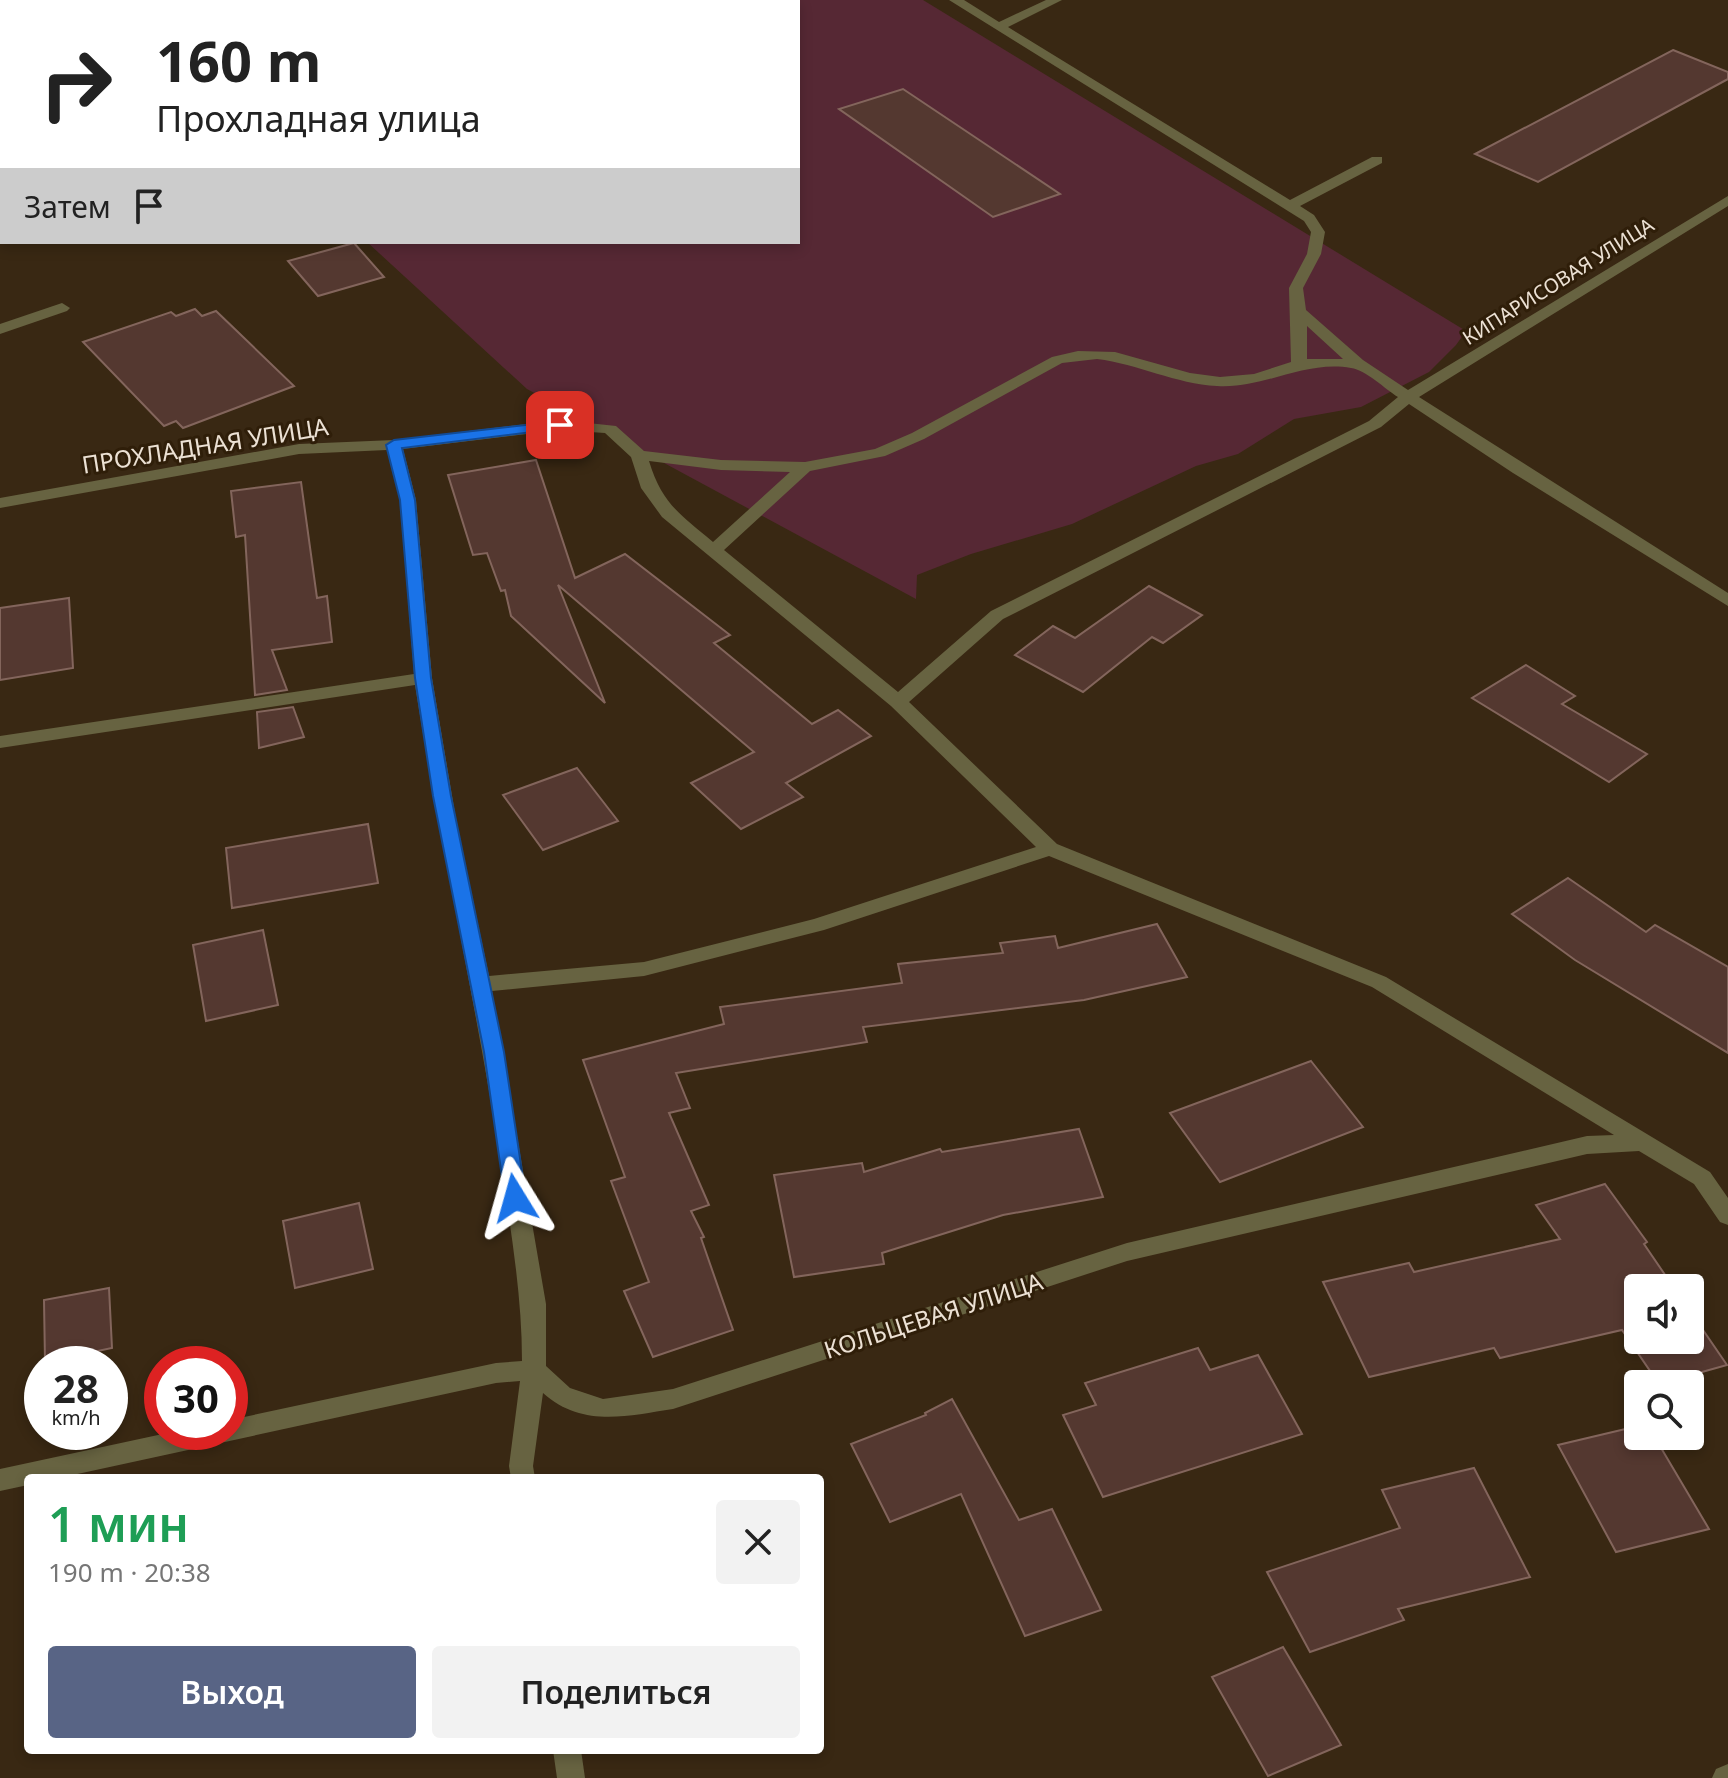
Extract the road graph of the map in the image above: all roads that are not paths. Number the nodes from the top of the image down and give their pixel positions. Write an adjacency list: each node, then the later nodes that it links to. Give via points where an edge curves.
1 (955, 0): 3 (street)
2 (1056, 0): 3 (street)
3 (998, 27): 6 (street)
4 (1377, 160): 6 (street)
5 (1728, 200): 12 (street, КИПАРИСОВАЯ УЛИЦА)
6 (1290, 206): 8 (street, via 1309,218 1318,232 1314,254 1296,288)
7 (62, 308): 9 (street)
8 (1299, 311): 10 (street); 11 (street)
9 (0, 329)
10 (1357, 363): 11 (street); 12 (street)
11 (1299, 364): 15 (street, via 1258,381 1208,381 1112,354 1077,353 879,453)
12 (1408, 397): 18 (street); 20 (street, КИПАРИСОВАЯ УЛИЦА, via 1375,424 997,615)
13 (394, 445): 14 (street, ПРОХЛАДНАЯ УЛИЦА, via 560,425 610,429); 16 (street, ПРОХЛАДНАЯ УЛИЦА, via 299,449); 19 (street, via 408,500)
14 (639, 455): 15 (street, via 721,465); 17 (street, via 649,488 668,513)
15 (805, 467): 17 (street)
16 (0, 503)
17 (714, 550): 20 (street)
18 (1728, 601)
19 (423, 678): 21 (street); 23 (street)
20 (898, 702): 22 (street)
21 (0, 742)
22 (1050, 849): 23 (street, via 817,925 644,969); 24 (street, via 1379,982)
23 (481, 984): 26 (street, via 534,1304)
24 (1645, 1142): 25 (street, via 1702,1178); 26 (street, КОЛЬЦЕВАЯ УЛИЦА, via 1587,1145 1127,1252 673,1399 603,1409 562,1395)
25 (1728, 1216)
26 (534, 1370): 27 (street, via 496,1373); 30 (street)
27 (248, 1426)
28 (144, 1449): 29 (street)
29 (28, 1474)
30 (522, 1474)
31 (24, 1475): 32 (street)
32 (0, 1480)
33 (568, 1754): 34 (street)
34 (571, 1778)

